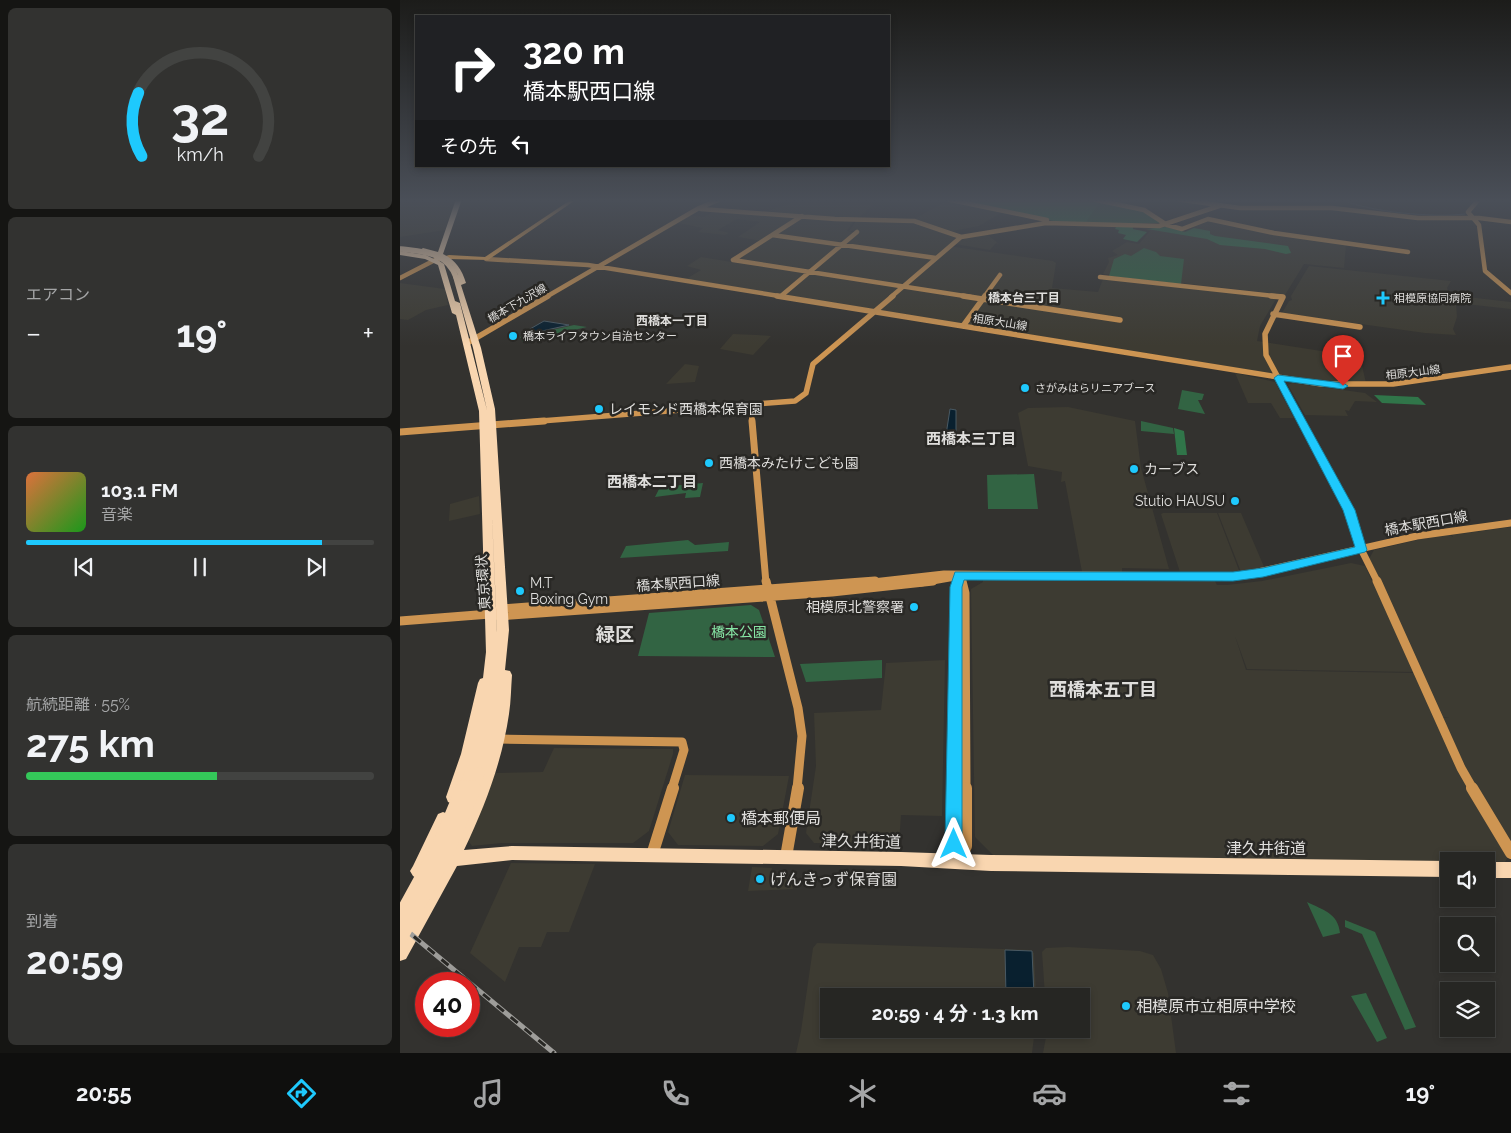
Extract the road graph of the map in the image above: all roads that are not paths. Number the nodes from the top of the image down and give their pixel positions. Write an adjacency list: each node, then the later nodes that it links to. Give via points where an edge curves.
1 (446, 248): 12 (highway)
2 (501, 248): 14 (main road)
3 (632, 248): 16 (street, 橋本下九沢線)
4 (752, 248): 17 (street, via 733,260)
5 (838, 248): 17 (street)
6 (865, 248): 15 (street)
7 (948, 248): 15 (street)
8 (1381, 248): 11 (street)
9 (1482, 248): 23 (street, via 1486,274)
10 (400, 249): 12 (highway); 12 (highway); 19 (highway, 東京環状, bridge, via 440,260)
11 (1408, 252)
12 (444, 255): 13 (highway); 21 (street); 28 (highway, via 461,275); 30 (highway, via 443,268 454,309)
13 (458, 257): 14 (main road)
14 (486, 258): 16 (street, 相原大山線)
15 (936, 258): 22 (street)
16 (600, 267): 24 (street, 相原大山線); 33 (street, 橋本下九沢線)
17 (809, 272): 22 (street); 24 (street)
18 (1000, 275): 25 (street)
19 (454, 277): 28 (highway, 東京環状); 30 (highway, 東京環状)
20 (1100, 277): 27 (street, via 1283,297)
21 (400, 278)
22 (903, 286): 25 (street); 26 (street)
23 (1511, 293)
24 (781, 296): 26 (street, 相原大山線)
25 (983, 298): 29 (street); 31 (street)
26 (874, 311): 31 (street, 相原大山線); 36 (street, via 813,364 802,398)
27 (1274, 314): 32 (street); 35 (street, via 1264,342 1266,355)
28 (468, 316): 33 (highway, 東京環状)
29 (1120, 320)
30 (462, 322): 33 (highway, 東京環状)
31 (963, 326): 35 (street, 相原大山線)
32 (1360, 327)
33 (471, 341): 37 (highway, 東京環状, via 488,392)
34 (1511, 367): 35 (street, 相原大山線, via 1369,386 1329,385)
35 (1278, 378): 40 (street, via 1349,510)
36 (751, 405): 37 (street); 42 (street)
37 (489, 424): 38 (street); 43 (highway, 東京環状)
38 (400, 432)
39 (1511, 523): 40 (street, 橋本駅西口線, via 1417,536)
40 (1361, 550): 41 (street, 橋本駅西口線, via 1233,577); 49 (street, via 1461,768)
41 (960, 575): 42 (street, 橋本駅西口線, via 897,586); 54 (street, via 965,593 966,846)
42 (768, 594): 43 (street, 橋本駅西口線); 43 (street, 橋本駅西口線, via 578,611); 51 (street, via 798,708 802,736 801,767)
43 (498, 613): 44 (street, 橋本駅西口線); 45 (highway, 東京環状); 46 (highway, 東京環状)
44 (400, 621)
45 (502, 657): 47 (highway, via 506,691); 48 (highway, 東京環状, via 493,723)
46 (490, 674): 48 (highway, 東京環状); 53 (highway, via 484,682 456,790)
47 (498, 739): 50 (street, via 682,742 684,750); 52 (highway, via 474,809)
48 (475, 773): 59 (highway, 東京環状, bridge); 60 (highway, 東京環状, bridge, via 455,833)
49 (1511, 853)
50 (652, 855): 51 (highway, 津久井街道); 52 (highway, 津久井街道, via 512,853)
51 (786, 857): 54 (highway, 津久井街道)
52 (452, 859): 53 (highway, 津久井街道); 61 (highway)
53 (423, 860): 58 (highway)
54 (959, 862): 55 (highway, 津久井街道)
55 (1440, 869)
56 (1495, 870): 57 (highway)
57 (1511, 870)
58 (400, 903)
59 (400, 919)
60 (400, 937)
61 (400, 953)

